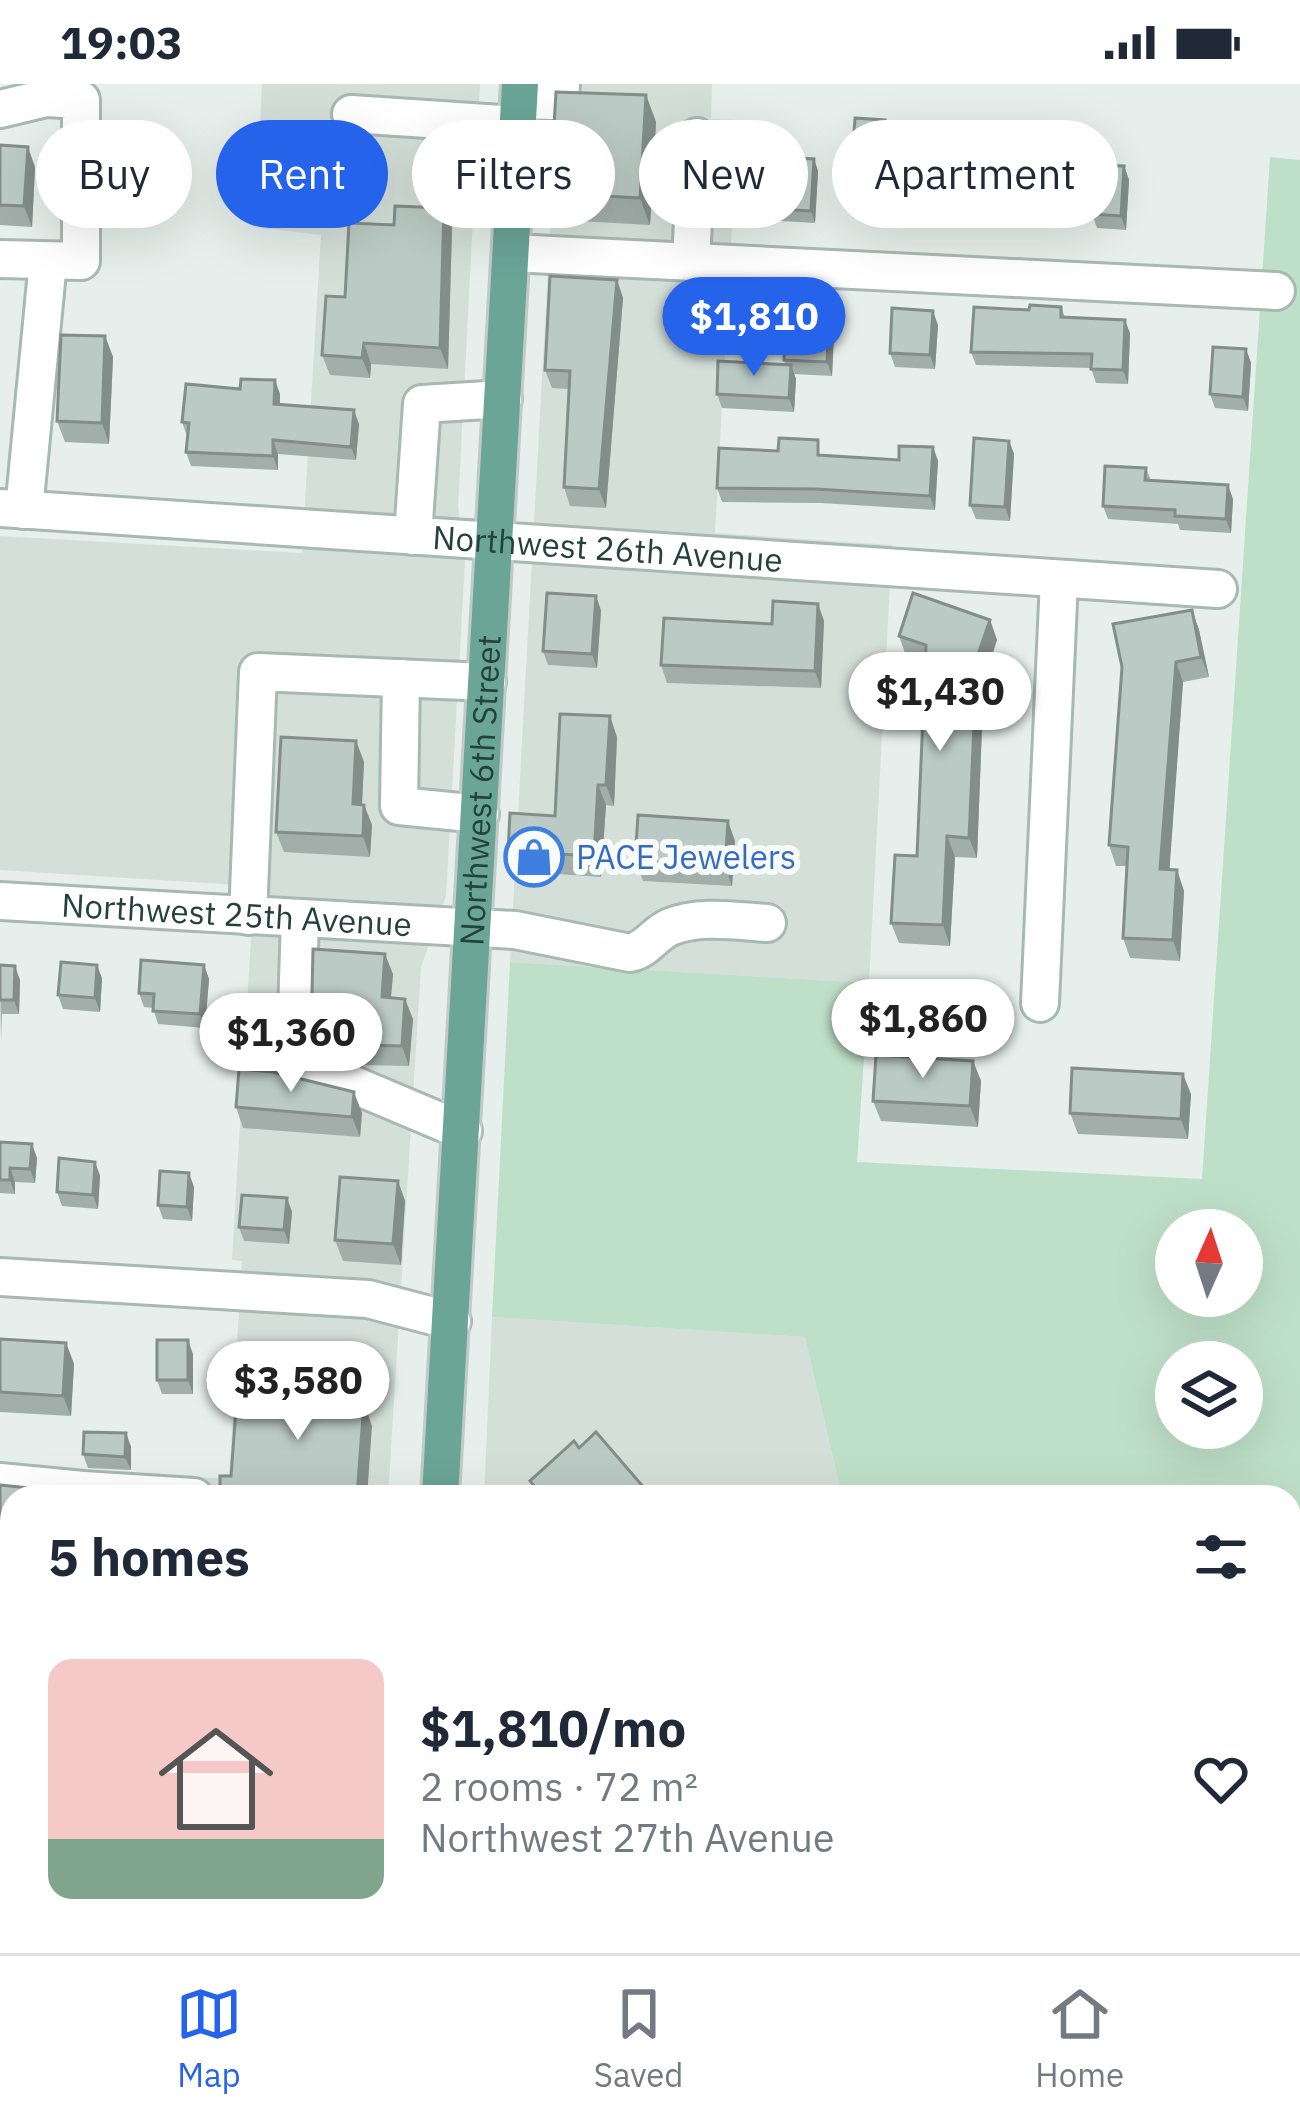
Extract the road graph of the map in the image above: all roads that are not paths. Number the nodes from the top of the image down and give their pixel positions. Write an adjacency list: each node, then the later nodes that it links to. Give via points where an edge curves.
1 (561, 84): 2 (street, via 553,101)
2 (519, 103): 4 (street); 6 (main road, Northwest 6th Street)
3 (0, 109): 8 (street, via 81,100 81,261)
4 (351, 114)
5 (693, 228): 9 (street)
6 (511, 253): 9 (street); 11 (main road, Northwest 6th Street)
7 (0, 259): 8 (street)
8 (48, 262): 12 (street)
9 (691, 262): 10 (street)
10 (1276, 291)
11 (503, 399): 13 (street, via 422,404); 14 (main road, Northwest 6th Street)
12 (12, 509): 13 (street, Northwest 26th Avenue)
13 (413, 536): 14 (street, Northwest 26th Avenue)
14 (495, 542): 15 (street, Northwest 26th Avenue); 18 (main road, Northwest 6th Street)
15 (1059, 580): 16 (street, Northwest 26th Avenue); 25 (street)
16 (1218, 589)
17 (401, 678): 18 (street); 19 (street, via 399,806); 21 (street, via 258,672)
18 (488, 682): 19 (main road, Northwest 6th Street)
19 (480, 814): 24 (main road, Northwest 6th Street)
20 (0, 901): 21 (street, Northwest 25th Avenue)
21 (248, 916): 22 (street, Northwest 25th Avenue)
22 (300, 919): 24 (street, Northwest 25th Avenue); 26 (street, via 296,1075 354,1085)
23 (767, 923): 24 (street, Northwest 25th Avenue, via 666,928 645,950 630,953)
24 (474, 929): 26 (main road, Northwest 6th Street)
25 (1040, 1003)
26 (463, 1130): 28 (main road, Northwest 6th Street)
27 (0, 1276): 28 (street, via 368,1299)
28 (452, 1322): 29 (main road, Northwest 6th Street)
29 (441, 1485)

